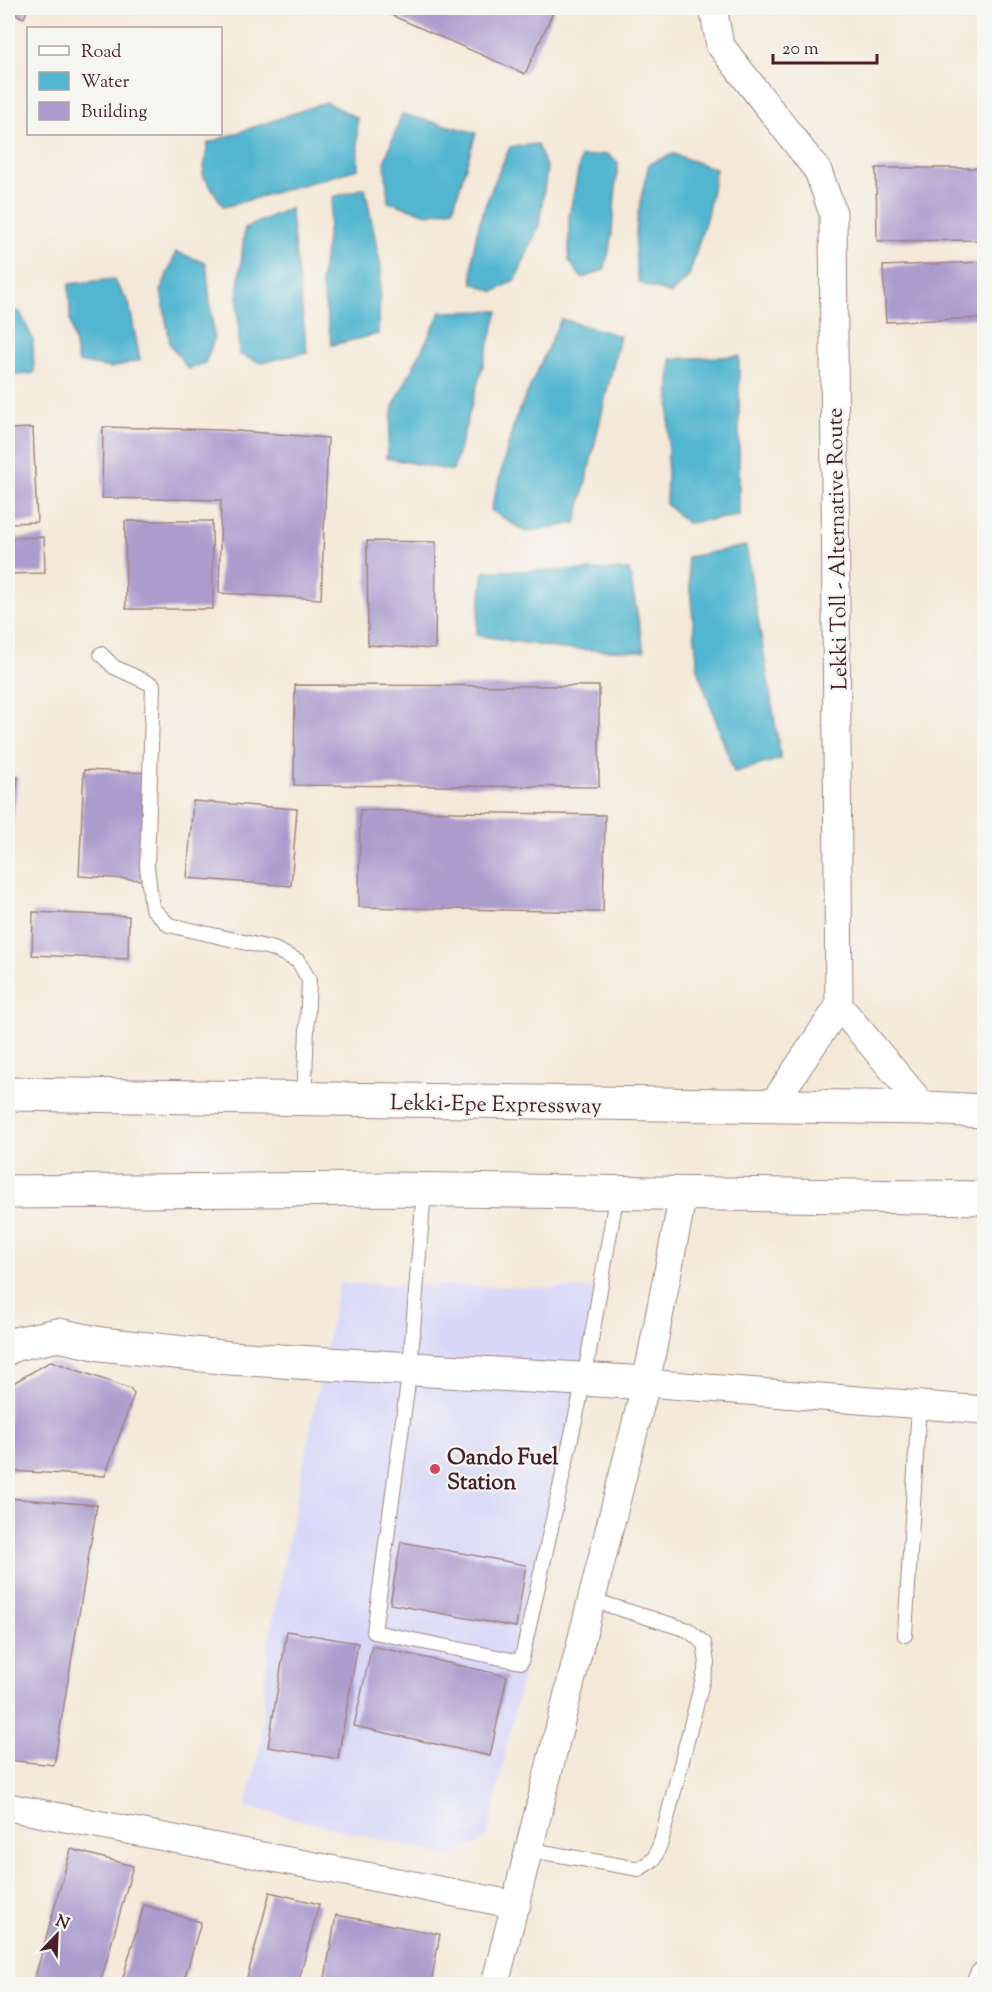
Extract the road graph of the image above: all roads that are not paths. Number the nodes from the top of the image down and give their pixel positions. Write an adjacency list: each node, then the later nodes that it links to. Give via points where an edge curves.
1 (713, 8): 3 (street, Lekki Toll - Alternative Route, via 720,45 818,171 833,213)
2 (101, 654): 5 (lane, via 114,667 153,684 147,867 152,908 169,925 274,949 298,961 309,980)
3 (839, 1006): 6 (street); 7 (street)
4 (8, 1094): 5 (main road, Lekki-Epe Expressway)
5 (304, 1100): 6 (main road, Lekki-Epe Expressway)
6 (771, 1107): 7 (main road, Lekki-Epe Expressway)
7 (925, 1108): 8 (main road, Lekki-Epe Expressway)
8 (984, 1111)
9 (424, 1190): 10 (main road); 11 (main road); 15 (lane)
10 (8, 1192)
11 (617, 1193): 12 (main road); 16 (lane)
12 (683, 1195): 13 (main road); 17 (street)
13 (984, 1198)
14 (8, 1348): 15 (main road, via 58,1335 101,1344 230,1358)
15 (410, 1368): 16 (main road); 16 (lane, via 374,1632 521,1662)
16 (584, 1380): 17 (main road)
17 (646, 1383): 18 (street); 20 (street)
18 (919, 1405): 19 (street); 21 (lane)
19 (984, 1410)
20 (592, 1600): 23 (street); 23 (lane, via 688,1630 704,1642 707,1663 654,1859 639,1869)
21 (905, 1635)
22 (8, 1808): 24 (street)
23 (531, 1850): 24 (street)
24 (517, 1905): 26 (street)
25 (984, 1975): 27 (street)
26 (495, 1984)
27 (980, 1984)

